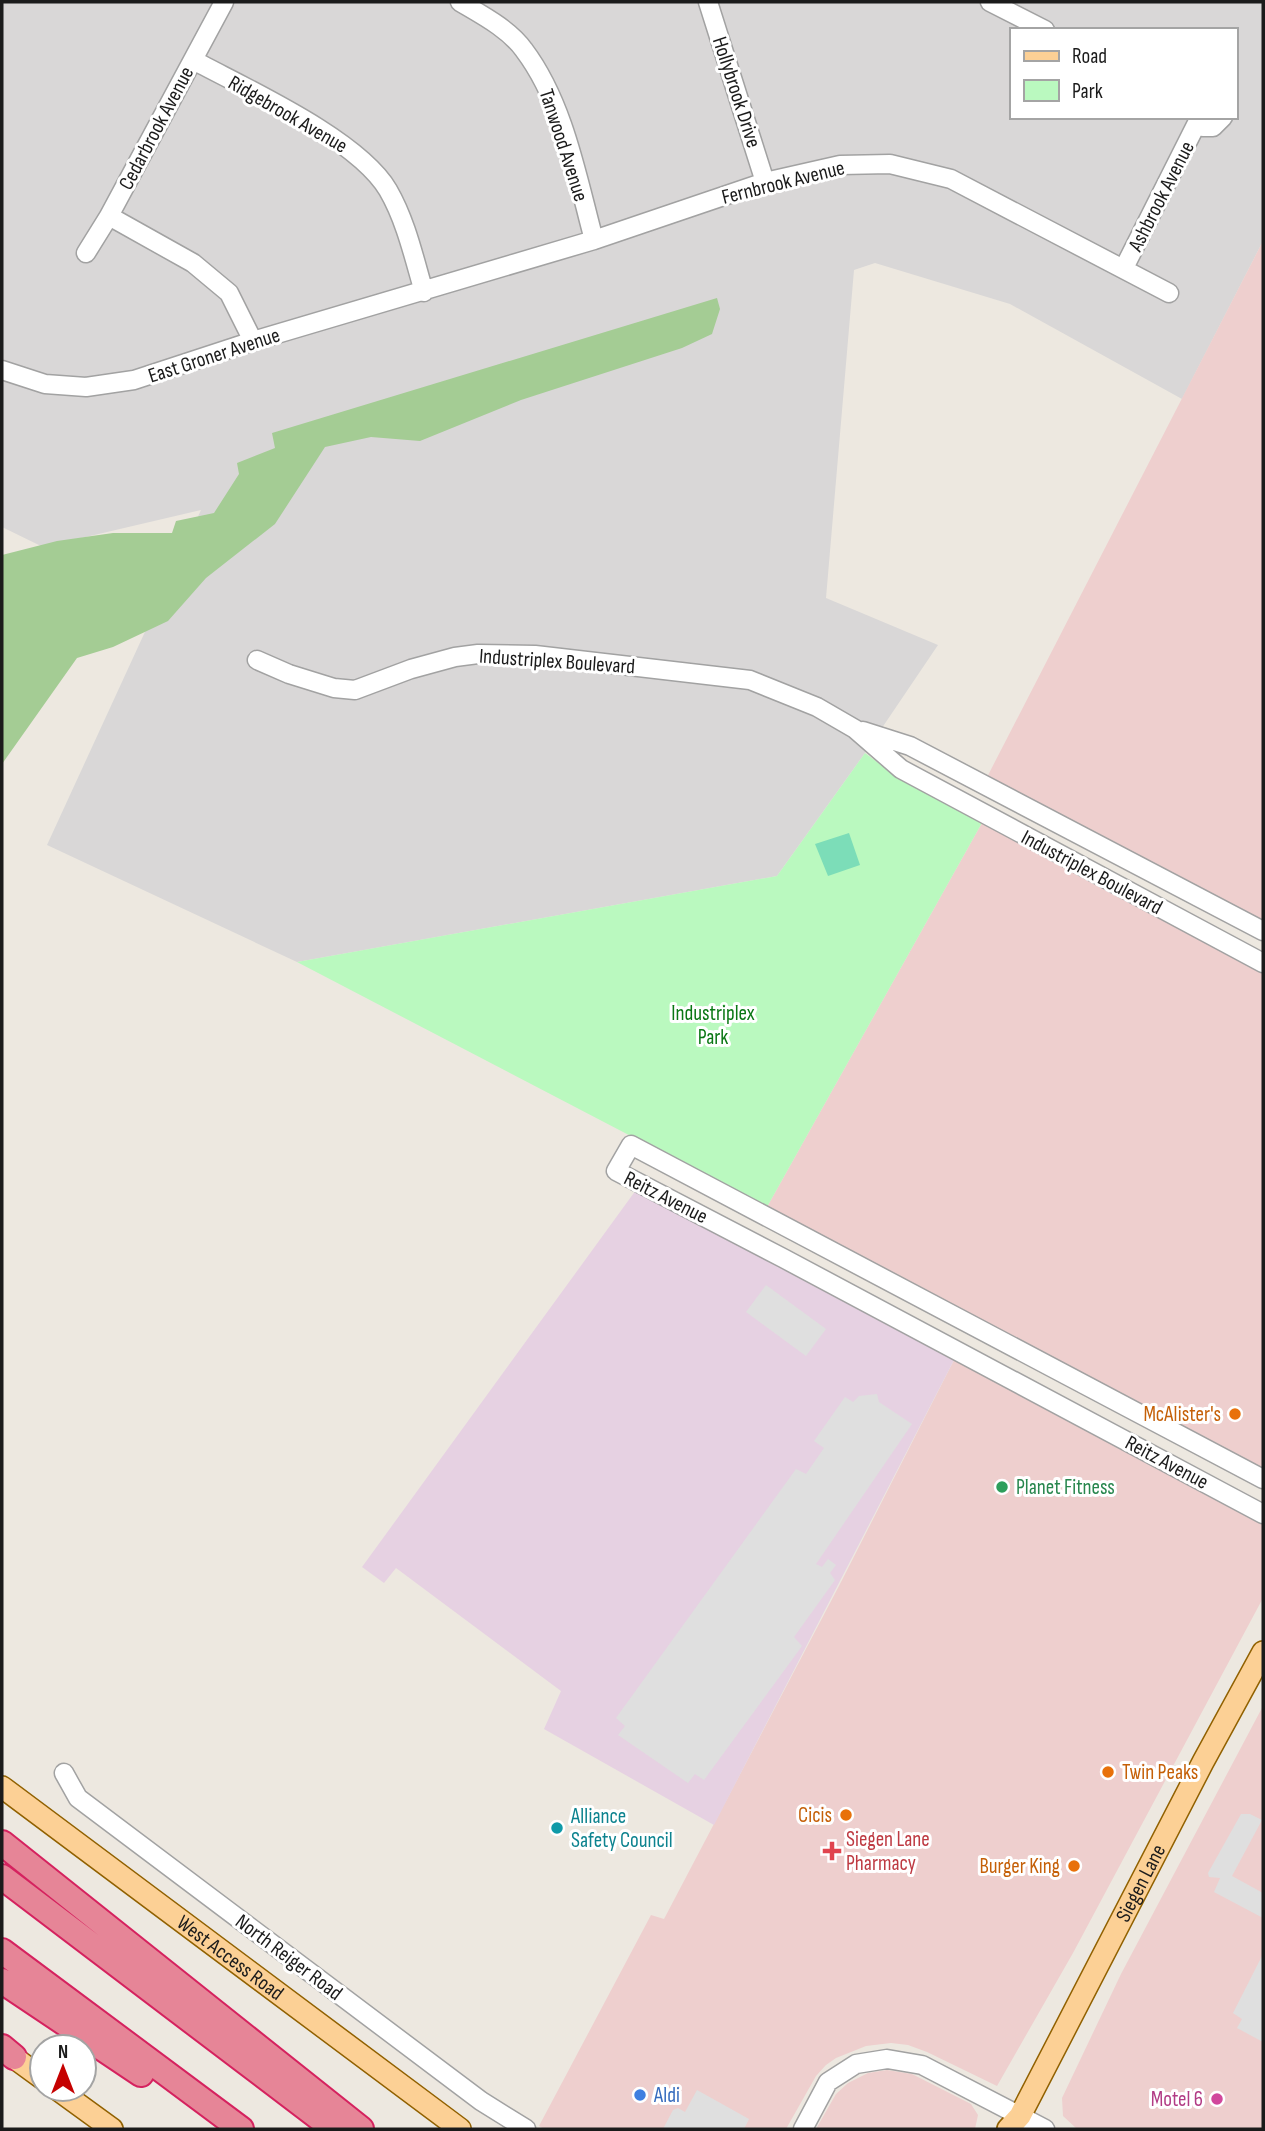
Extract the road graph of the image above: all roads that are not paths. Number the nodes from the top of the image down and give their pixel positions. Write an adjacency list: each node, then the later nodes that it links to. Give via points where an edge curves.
1 (224, 2): 6 (street, Cedarbrook Avenue)
2 (460, 2): 11 (street, Tanwood Avenue, via 523,48 547,87)
3 (708, 2): 9 (street, Hollybrook Drive)
4 (990, 2): 5 (street)
5 (1041, 28)
6 (193, 60): 10 (street, Cedarbrook Avenue); 14 (street, Ridgebrook Avenue, via 358,155 388,189)
7 (1221, 119): 8 (street, Ashbrook Avenue, via 1213,127 1203,127)
8 (1199, 121): 13 (street, Ashbrook Avenue)
9 (765, 182): 11 (street, Fernbrook Avenue); 13 (street, Fernbrook Avenue, via 839,165 890,164 951,179)
10 (109, 216): 12 (street, Cedarbrook Avenue); 16 (street, via 193,263 229,293)
11 (594, 240): 14 (street, Fernbrook Avenue)
12 (86, 253)
13 (1124, 268): 15 (street, Fernbrook Avenue)
14 (424, 292): 16 (street, East Groner Avenue)
15 (1169, 293)
16 (253, 341): 17 (street, East Groner Avenue, via 134,380 86,387 45,384)
17 (2, 370)
18 (257, 660): 19 (street, Industriplex Boulevard, via 334,688 355,690 411,669 478,654 535,655 684,671 769,686)
19 (856, 729): 20 (street, Industriplex Boulevard, via 910,746); 21 (street, Industriplex Boulevard, via 901,769)
20 (1263, 931)
21 (1263, 963)
22 (1263, 1479): 23 (street, Reitz Avenue, via 631,1145 616,1171)
23 (1263, 1514)
24 (1263, 1652): 34 (main road, Siegen Lane)
25 (64, 1773): 41 (street, North Reiger Road, via 78,1798 471,2093)
26 (2, 1787): 40 (main road, West Access Road)
27 (2, 1843): 39 (highway)
28 (2, 1877): 38 (highway)
29 (2, 1951): 37 (highway)
30 (2, 1981): 36 (highway)
31 (6, 2051): 32 (main road)
32 (28, 2068)
33 (76, 2103): 35 (main road)
34 (1015, 2125): 42 (street, via 922,2065 887,2059 856,2064 828,2082); 43 (street)
35 (112, 2129)
36 (226, 2129)
37 (241, 2129)
38 (334, 2129)
39 (361, 2129)
40 (460, 2129)
41 (526, 2129)
42 (803, 2129)
43 (1045, 2129)

